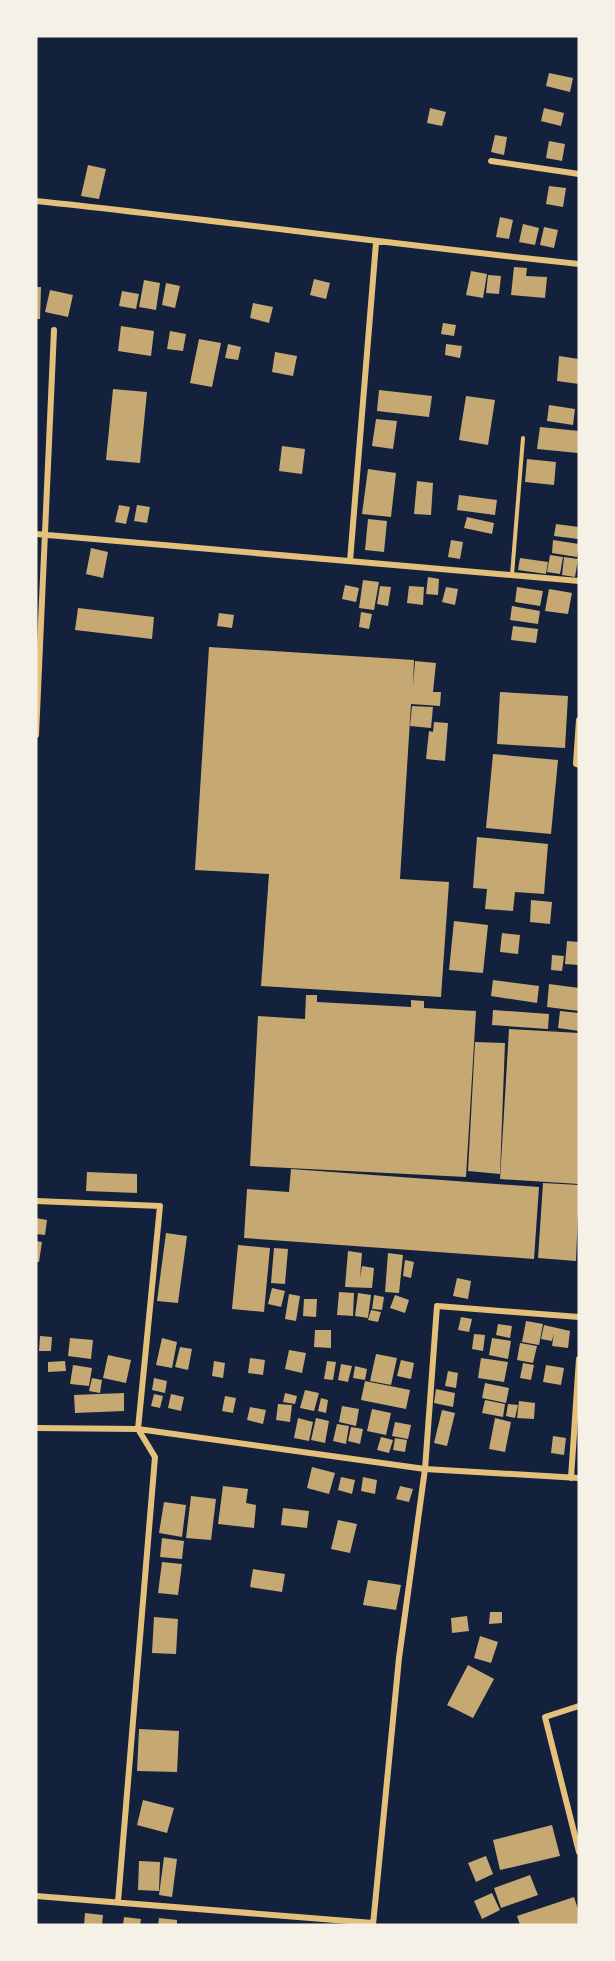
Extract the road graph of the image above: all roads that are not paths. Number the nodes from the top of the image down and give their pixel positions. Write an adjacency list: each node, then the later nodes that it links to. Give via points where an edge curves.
1 (491, 161): 2 (street)
2 (579, 174)
3 (36, 201): 4 (street)
4 (376, 243): 5 (street); 10 (street)
5 (579, 264)
6 (54, 330): 9 (street)
7 (523, 438): 11 (lane)
8 (36, 534): 9 (street)
9 (46, 535): 10 (street); 13 (street)
10 (350, 561): 11 (street)
11 (512, 575): 12 (street)
12 (579, 581)
13 (39, 622): 15 (street)
14 (579, 720): 16 (street)
15 (36, 735)
16 (579, 765)
17 (36, 1201): 21 (street, via 160,1206)
18 (579, 1317): 22 (street, via 436,1306)
19 (579, 1359): 23 (street)
20 (36, 1428): 21 (street)
21 (138, 1429): 22 (street); 29 (street, via 155,1457)
22 (425, 1469): 23 (street); 30 (street, via 399,1658)
23 (571, 1478): 24 (street)
24 (579, 1478)
25 (579, 1706): 26 (street, via 545,1717)
26 (576, 1837): 27 (street)
27 (579, 1852)
28 (36, 1896): 29 (street)
29 (118, 1902): 30 (street)
30 (373, 1924)

